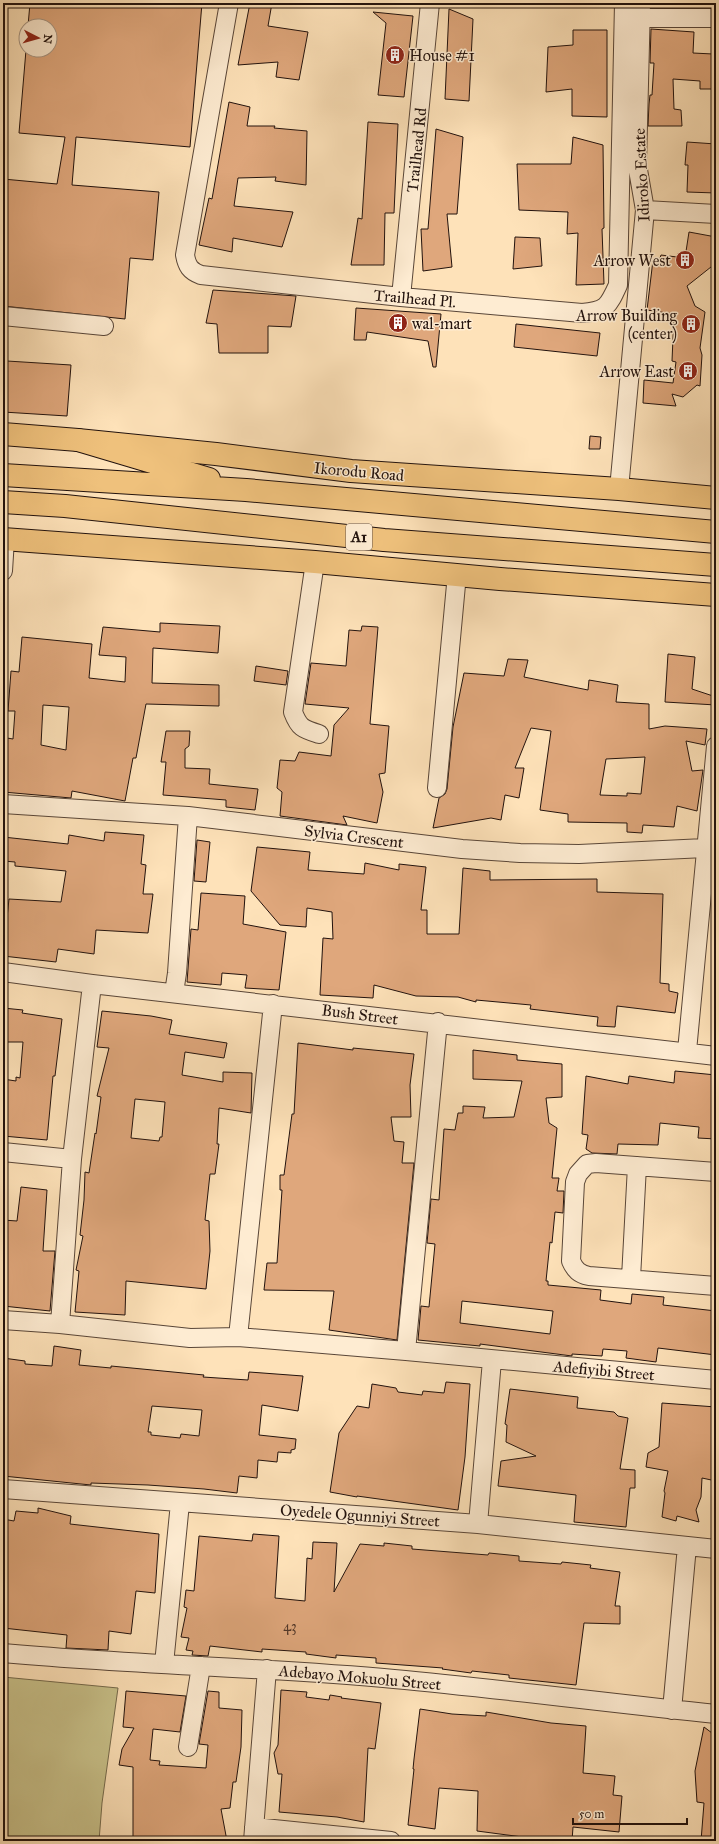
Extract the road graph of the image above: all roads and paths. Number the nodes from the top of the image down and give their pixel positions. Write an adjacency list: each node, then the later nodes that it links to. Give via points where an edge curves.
1 (229, 3): 8 (street, Trailhead Pl., via 195,188 185,255 186,264 192,272 201,275)
2 (430, 3): 8 (street, Trailhead Rd)
3 (624, 3): 8 (street, Trailhead Pl., via 618,285 610,303 598,311 582,313)
4 (641, 10): 5 (street); 6 (street, Idiroko Estate, via 637,164)
5 (716, 18)
6 (645, 210): 7 (street); 14 (street, Idiroko Estate)
7 (716, 214)
8 (401, 297)
9 (3, 316): 10 (street)
10 (104, 326)
11 (3, 434): 12 (main road, Ikorodu Road)
12 (78, 440): 14 (main road, Ikorodu Road, via 351,471); 15 (main road)
13 (3, 475): 15 (main road, Ikorodu Road / A1)
14 (619, 489): 16 (main road, Ikorodu Road)
15 (246, 490): 18 (main road, Ikorodu Road / A1)
16 (716, 498)
17 (3, 502): 21 (main road, A1, via 65,506 384,540)
18 (716, 532)
19 (4, 539): 20 (main road); 22 (street)
20 (315, 562): 23 (main road); 25 (street, via 292,712 303,729)
21 (716, 565)
22 (3, 571)
23 (457, 574): 24 (main road, via 545,583); 27 (street)
24 (716, 594)
25 (319, 734)
26 (716, 753): 30 (street)
27 (437, 788)
28 (3, 804): 29 (street, Sylvia Crescent)
29 (188, 816): 30 (street, Sylvia Crescent, via 462,849 520,853 579,854); 33 (street)
30 (705, 848): 36 (street)
31 (3, 972): 32 (street, Bush Street)
32 (92, 984): 33 (street, Bush Street); 39 (street)
33 (174, 993): 34 (street, Bush Street)
34 (274, 1004): 35 (street, Bush Street); 46 (street)
35 (438, 1022): 36 (street, Bush Street); 47 (street)
36 (687, 1051): 37 (street, Bush Street)
37 (716, 1056)
38 (3, 1152): 39 (street)
39 (72, 1159): 45 (street)
40 (637, 1166): 41 (street); 42 (street); 42 (street, via 587,1164 575,1182 571,1261 574,1268 580,1274 589,1276)
41 (716, 1172)
42 (631, 1278): 43 (street)
43 (716, 1286)
44 (3, 1320): 45 (street, Adefiyibi Street)
45 (60, 1324): 46 (street, Adefiyibi Street, via 190,1338)
46 (238, 1337): 47 (street, Adefiyibi Street)
47 (406, 1351): 48 (street, Adefiyibi Street)
48 (492, 1360): 49 (street, Adefiyibi Street); 52 (street)
49 (716, 1380)
50 (3, 1489): 51 (street, Oyedele Ogunniyi Street)
51 (180, 1503): 52 (street, Oyedele Ogunniyi Street); 56 (street)
52 (478, 1524): 53 (street, Oyedele Ogunniyi Street)
53 (687, 1546): 54 (street, Oyedele Ogunniyi Street); 59 (street)
54 (716, 1549)
55 (3, 1653): 56 (street, Adebayo Mokuolu Street, via 72,1660)
56 (164, 1664): 57 (street, Adebayo Mokuolu Street)
57 (201, 1666): 58 (street, Adebayo Mokuolu Street); 61 (street)
58 (267, 1669): 59 (street, Adebayo Mokuolu Street, via 395,1679); 62 (street)
59 (672, 1710): 60 (street, Adebayo Mokuolu Street)
60 (716, 1714)
61 (188, 1747)
62 (254, 1834): 63 (street)
63 (391, 1841)

